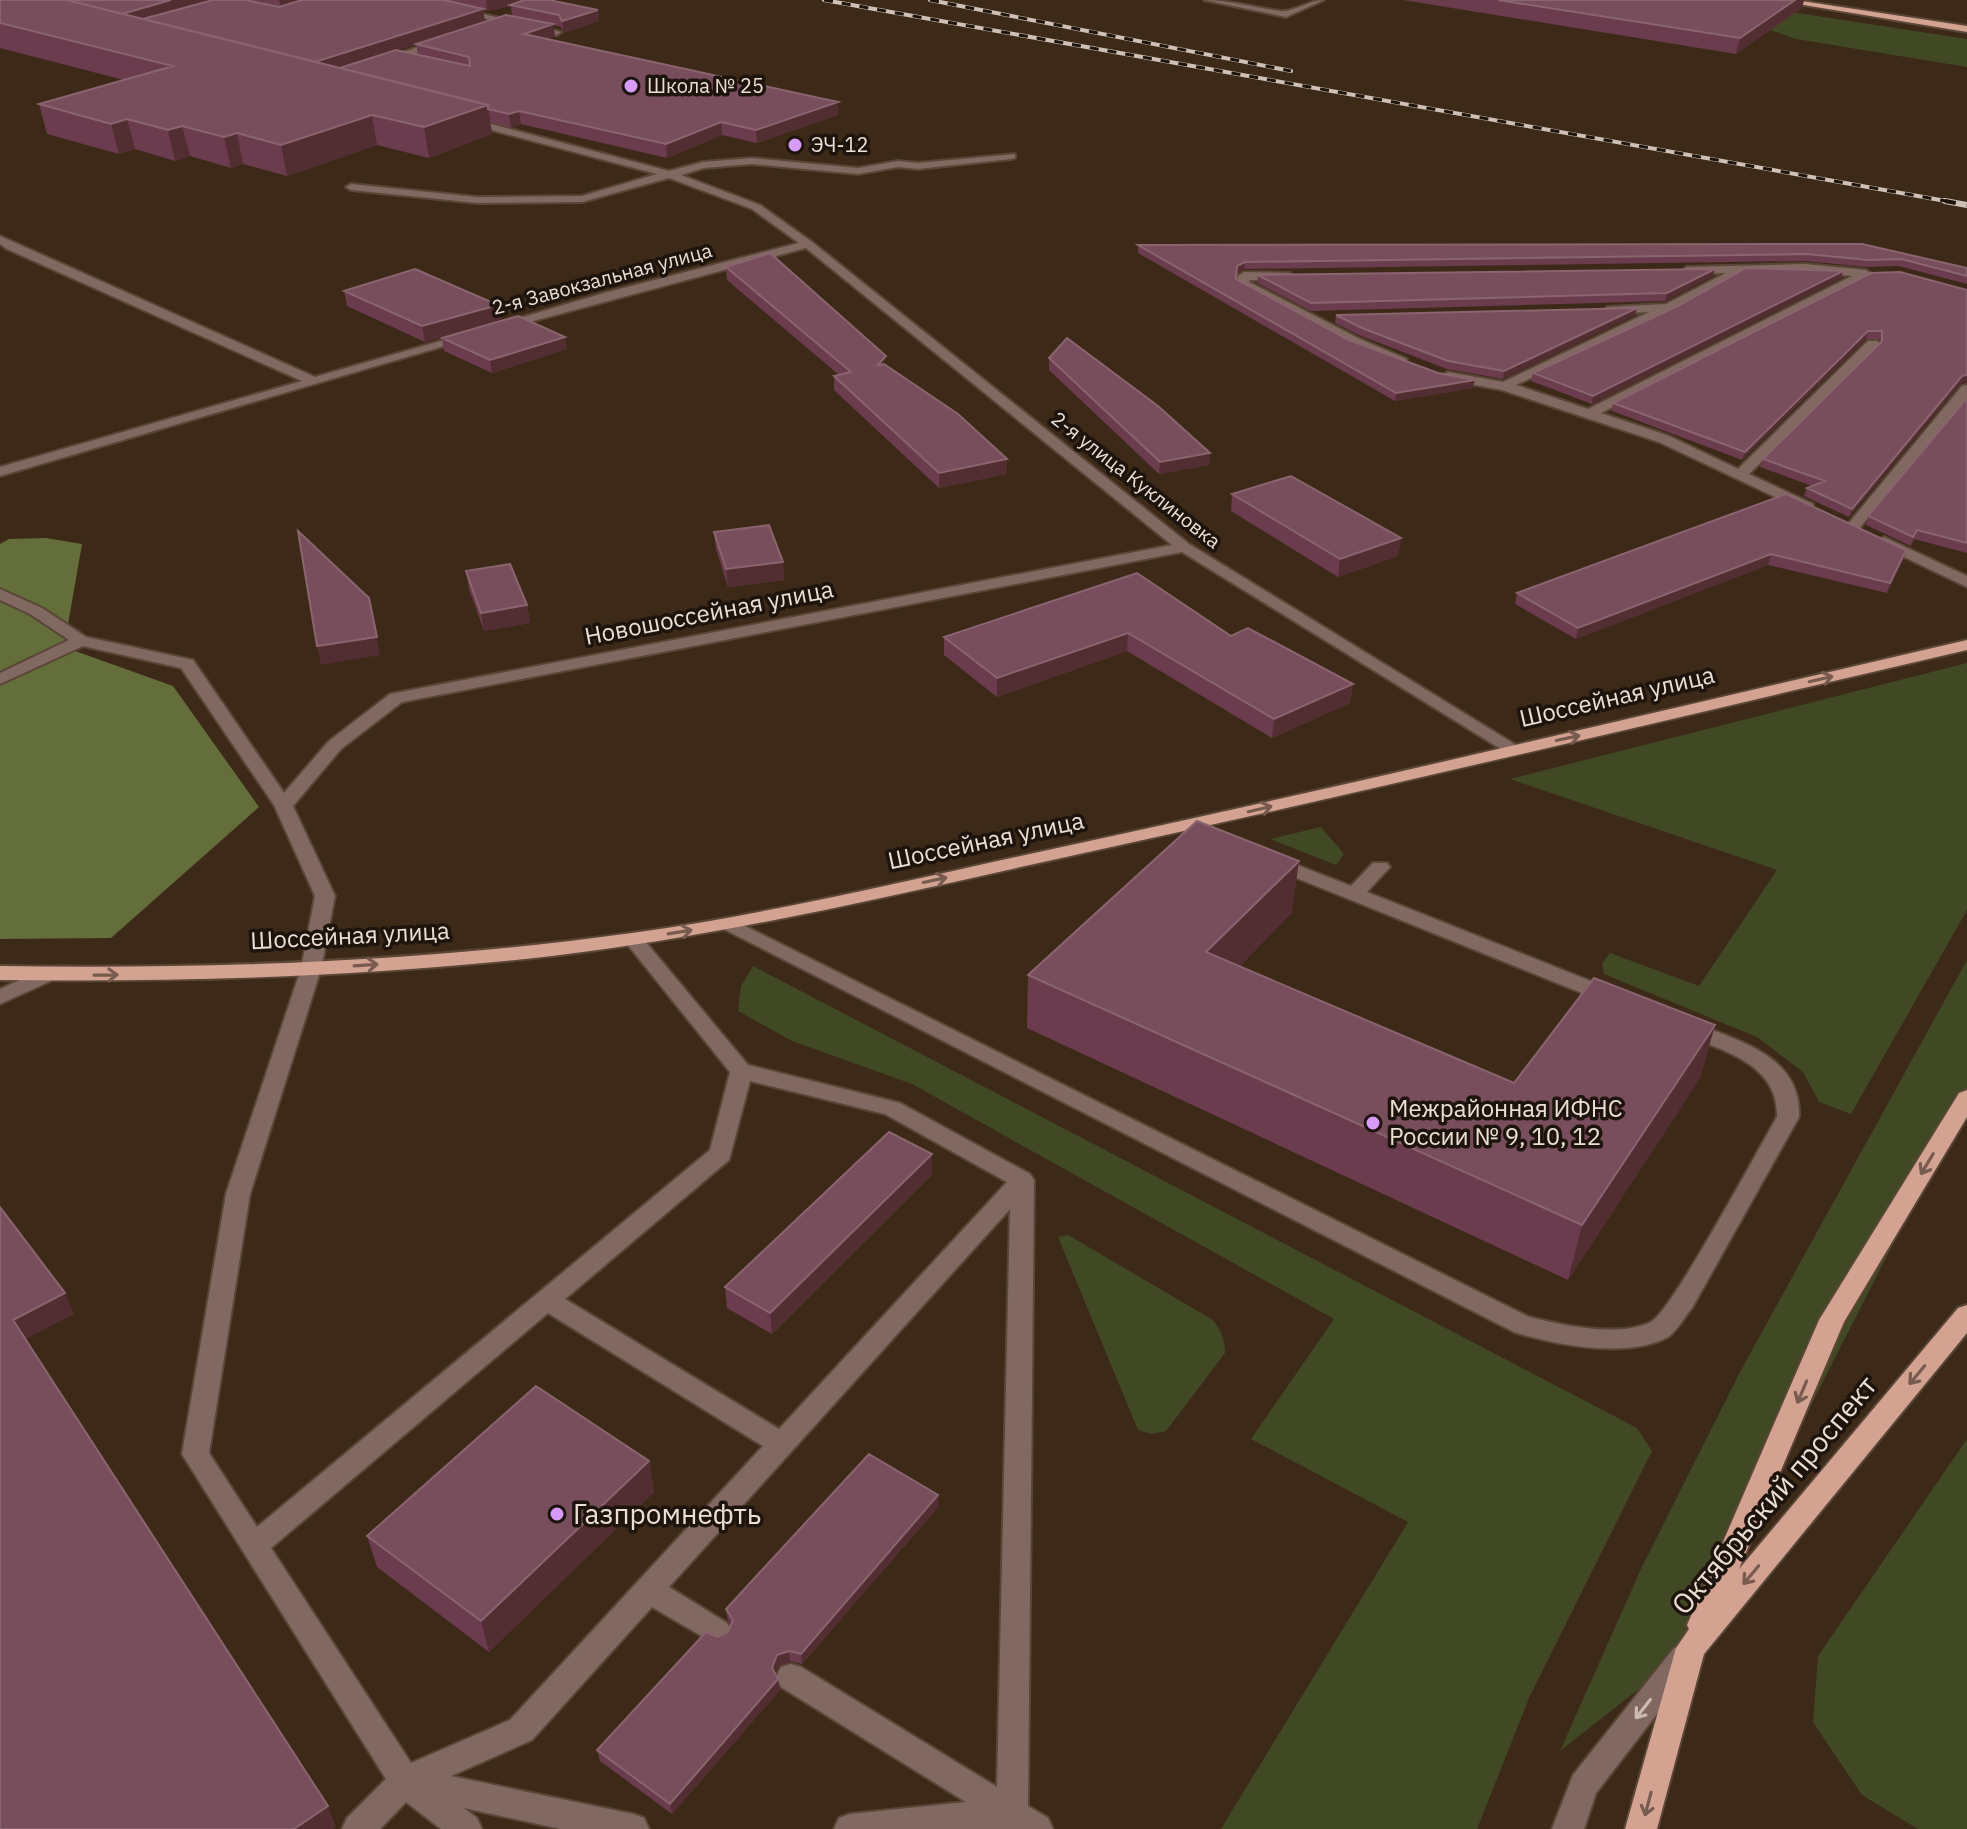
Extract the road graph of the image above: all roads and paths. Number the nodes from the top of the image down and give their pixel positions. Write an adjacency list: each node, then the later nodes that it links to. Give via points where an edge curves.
1 (409, 0): 6 (street)
2 (1208, 0): 3 (street, via 1286,14)
3 (1320, 0)
4 (1778, 0): 8 (main road)
5 (518, 9): 6 (street)
6 (490, 18): 7 (street)
7 (507, 21): 9 (street); 10 (street)
8 (1967, 29)
9 (478, 30)
10 (557, 32)
11 (449, 39): 12 (street)
12 (400, 57): 13 (street); 14 (street)
13 (413, 61)
14 (370, 66)
15 (455, 118): 17 (street, 2-я улица Куклиновка)
16 (1011, 156): 17 (street, via 858,171 752,161)
17 (668, 174): 18 (street, via 582,199 477,200); 20 (street, 2-я улица Куклиновка, via 756,207)
18 (351, 187)
19 (0, 239): 35 (street)
20 (808, 244): 30 (street, 2-я Завокзальная улица); 42 (street, 2-я улица Куклиновка)
21 (1678, 270): 22 (street)
22 (1740, 270): 24 (street, via 1805,268); 26 (street)
23 (1882, 273): 24 (street)
24 (1866, 274): 38 (street)
25 (1306, 275): 29 (street, via 1244,276 1243,284)
26 (1671, 308): 27 (street); 36 (street)
27 (1592, 310)
28 (1338, 316): 29 (street)
29 (1307, 317): 33 (street)
30 (491, 330)
31 (477, 334): 35 (street, 2-я Завокзальная улица)
32 (1873, 344): 40 (street)
33 (1413, 364)
34 (1428, 370): 36 (street)
35 (315, 382): 39 (street, 2-я Завокзальная улица)
36 (1505, 386): 38 (street)
37 (1967, 389): 41 (street)
38 (1591, 413): 40 (street)
39 (0, 472)
40 (1741, 474): 41 (street)
41 (1840, 522): 43 (street)
42 (1184, 547): 48 (street, 2-я улица Куклиновка); 49 (street, Новошоссейная улица, via 396,698 335,745)
43 (1967, 582)
44 (0, 594): 45 (street)
45 (81, 641): 47 (street); 49 (street, via 187,664)
46 (1967, 645): 48 (main road, Шоссейная улица, one-way to 46)
47 (0, 679)
48 (1515, 750): 50 (main road, Шоссейная улица, one-way to 48)
49 (283, 805): 57 (street, via 325,896)
50 (1184, 827): 51 (street); 55 (main road, Шоссейная улица, one-way to 50)
51 (1222, 841)
52 (1260, 856): 54 (street)
53 (1380, 867): 54 (street)
54 (1355, 893): 61 (street)
55 (729, 924): 56 (main road, Шоссейная улица, one-way to 55); 62 (street, via 1523,1325 1571,1337 1625,1338 1661,1329 1683,1301 1788,1117 1791,1105 1781,1081 1754,1055)
56 (633, 939): 57 (main road, Шоссейная улица, one-way to 56); 63 (street)
57 (311, 969): 59 (main road, Шоссейная улица, one-way to 57); 69 (street, via 238,1194 195,1454)
58 (0, 973): 59 (main road, Шоссейная улица)
59 (48, 974): 60 (street)
60 (0, 997)
61 (1636, 1007)
62 (1666, 1019)
63 (741, 1071): 65 (street, via 892,1108); 66 (street, via 721,1154)
64 (1967, 1098): 72 (main road, one-way to 72, via 1832,1320)
65 (1022, 1180): 68 (street); 75 (street)
66 (547, 1300): 68 (street); 69 (street)
67 (1967, 1315): 72 (main road, Октябрьский проспект, one-way to 72)
68 (782, 1444): 70 (street)
69 (254, 1546): 74 (street)
70 (649, 1590): 71 (street); 74 (street, via 521,1730)
71 (717, 1632)
72 (1691, 1648): 80 (street, one-way to 80, via 1584,1785); 81 (main road, Октябрьский проспект, one-way to 81)
73 (791, 1677): 75 (street)
74 (405, 1781): 76 (street); 77 (street); 78 (street)
75 (1025, 1821): 79 (street)
76 (358, 1829)
77 (466, 1829)
78 (633, 1829)
79 (850, 1829)
80 (1568, 1829)
81 (1641, 1829)

